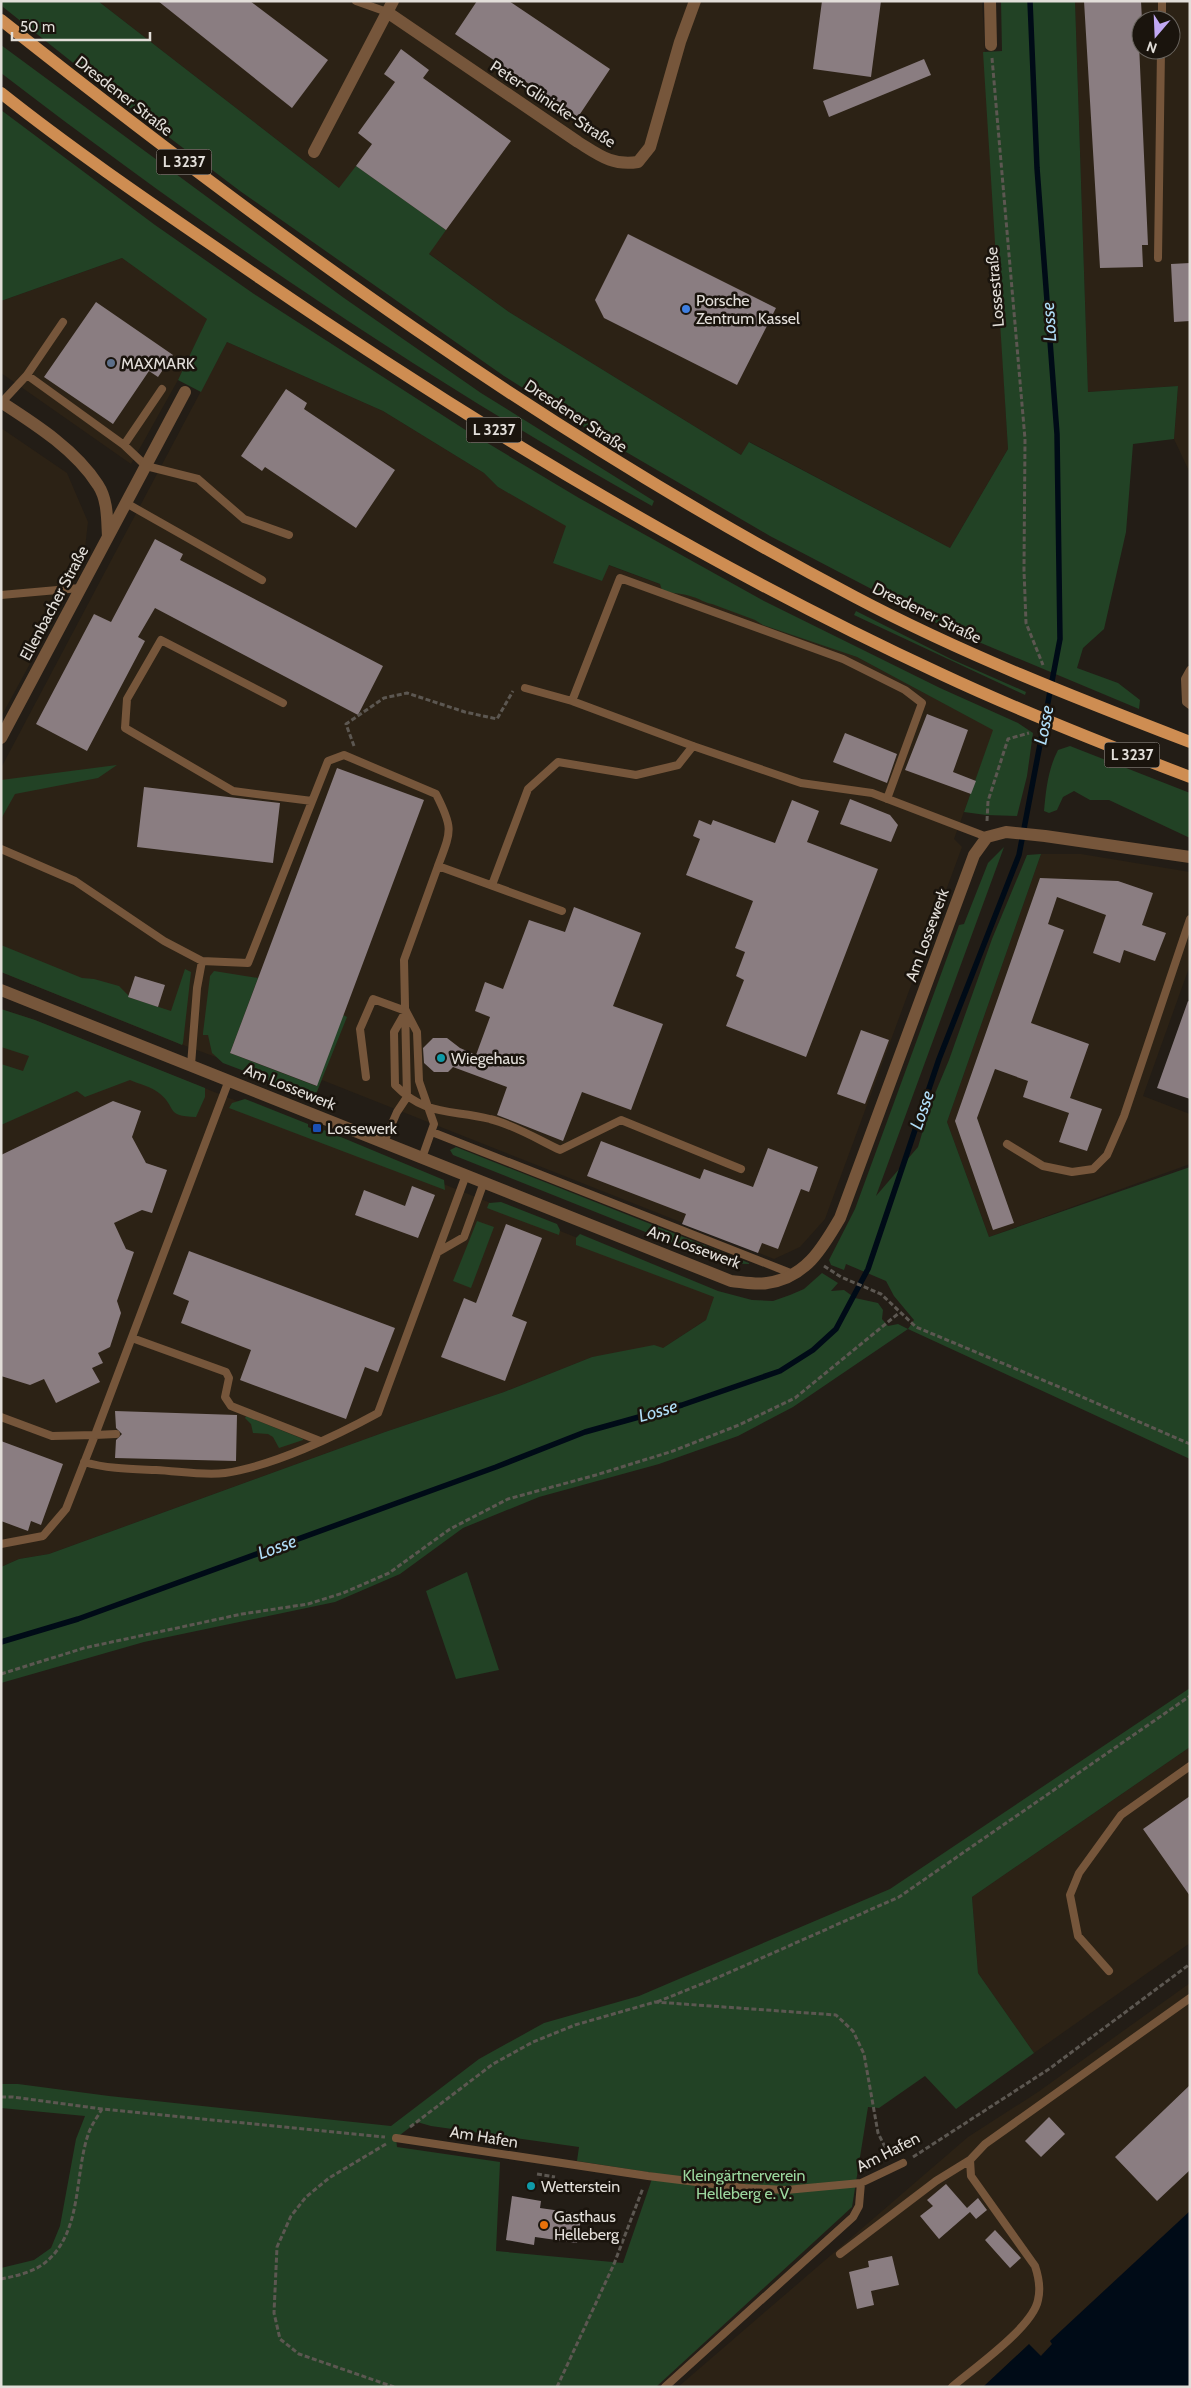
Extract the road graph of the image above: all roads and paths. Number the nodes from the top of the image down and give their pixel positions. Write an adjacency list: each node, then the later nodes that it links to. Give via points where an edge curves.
1 (356, 1): 4 (lane)
2 (695, 1): 4 (street, Peter-Glinicke-Straße, via 650,147 638,162 624,164 608,160 578,142)
3 (990, 1): 6 (street)
4 (390, 7): 9 (street)
5 (1, 20): 32 (main road, Dresdener Straße / L 3237, via 115,111 310,256 406,324 638,475 858,599 1029,679)
6 (991, 45): 24 (path, Lossestraße, via 1025,440 1026,623)
7 (1161, 60): 10 (lane)
8 (1, 93): 35 (main road, L 3237, via 150,203 333,328 586,486 743,574 939,673 1074,732)
9 (314, 152)
10 (1158, 258)
11 (63, 322): 12 (lane)
12 (27, 375): 15 (lane); 16 (lane)
13 (162, 389): 16 (lane)
14 (185, 392): 17 (street, Ellenbacher Straße)
15 (2, 402): 20 (street, Ellenbacher Straße, via 45,431 99,485 107,508)
16 (124, 445): 17 (lane)
17 (146, 466): 18 (street, Ellenbacher Straße); 19 (lane, via 198,480 244,519)
18 (126, 503): 20 (street, Ellenbacher Straße); 21 (lane)
19 (289, 535)
20 (108, 537): 22 (street, Ellenbacher Straße)
21 (262, 580)
22 (80, 588): 23 (lane); 31 (street, Ellenbacher Straße)
23 (1, 595)
24 (1043, 665)
25 (1190, 670): 29 (lane, via 1185,679 1186,702)
26 (525, 688): 27 (lane); 34 (path, via 514,689 497,719 408,693 384,698 346,724 355,750)
27 (572, 701): 33 (lane); 36 (lane, via 620,578 843,659 905,690 922,703)
28 (283, 703): 37 (lane, via 161,640 127,699 125,728 233,791)
29 (1190, 705)
30 (1029, 733): 38 (path, via 1008,739 988,801)
31 (1, 738)
32 (1190, 742)
33 (693, 746): 36 (lane, via 801,783 872,793); 42 (lane, via 678,765 636,775 558,762 528,789)
34 (353, 758): 37 (lane, via 344,755 328,761); 41 (lane, via 436,794 449,819 448,836)
35 (1190, 777)
36 (887, 799): 38 (lane)
37 (312, 801): 45 (lane, via 248,962)
38 (987, 837): 40 (street, via 1006,832); 61 (street, Am Lossewerk, via 974,855 840,1218)
39 (1, 849): 45 (lane, via 75,881 164,941)
40 (1190, 857)
41 (438, 866): 42 (lane); 47 (lane, via 404,960)
42 (492, 885): 43 (lane)
43 (562, 911)
44 (1190, 919): 55 (lane, via 1124,1116 1107,1155 1093,1169 1072,1172 1043,1166)
45 (202, 961): 48 (lane)
46 (1, 990): 48 (street, Am Lossewerk)
47 (406, 1011): 49 (lane, via 373,999 360,1029); 51 (lane); 51 (lane, via 394,1032 395,1085); 52 (lane, via 417,1032 419,1081)
48 (191, 1065): 50 (street, Am Lossewerk)
49 (366, 1077)
50 (229, 1080): 54 (street, Am Lossewerk); 64 (lane)
51 (406, 1097): 52 (lane); 54 (lane)
52 (429, 1109): 53 (lane, via 434,1124); 57 (lane, via 491,1119 560,1150 621,1120)
53 (432, 1132): 56 (lane); 62 (lane)
54 (384, 1142): 56 (street, Am Lossewerk)
55 (1007, 1144)
56 (422, 1158): 58 (street, Am Lossewerk)
57 (741, 1168)
58 (466, 1175): 59 (street, Am Lossewerk); 60 (lane)
59 (484, 1182): 60 (lane, via 464,1237); 62 (street, Am Lossewerk, via 731,1281 766,1284)
60 (438, 1252): 68 (lane, via 378,1413)
61 (814, 1260): 62 (street, Am Lossewerk); 63 (path, via 841,1277 881,1294)
62 (793, 1274)
63 (899, 1313): 69 (path, via 916,1327); 72 (path, via 795,1398 740,1425 673,1451 508,1499 450,1529 389,1573 343,1593 308,1604 242,1614 84,1648)
64 (132, 1338): 66 (lane); 68 (lane, via 226,1372 225,1397 231,1406)
65 (1, 1416): 66 (lane, via 52,1436)
66 (95, 1434): 67 (lane); 70 (lane)
67 (116, 1434)
68 (320, 1441): 70 (lane, via 244,1469 223,1473 106,1468)
69 (1190, 1444)
70 (84, 1462): 71 (lane, via 66,1510 43,1536)
71 (1, 1544)
72 (1, 1674)
73 (1190, 1696): 78 (path, via 899,1896 719,1977)
74 (1190, 1766): 76 (lane, via 1121,1815 1079,1873 1070,1896 1078,1936)
75 (1190, 1964): 83 (path, Am Hafen, via 1049,2069)
76 (1109, 1971)
77 (1190, 1998): 82 (lane, via 985,2144)
78 (655, 2002): 81 (path, via 574,2025 533,2042 493,2064); 83 (path, via 836,2015 853,2030 864,2054 878,2133 890,2157)
79 (1, 2097): 80 (path)
80 (102, 2109): 81 (path); 87 (path, via 89,2132 70,2223 59,2247 46,2262 22,2274)
81 (396, 2138): 84 (lane, Am Hafen); 88 (path, via 330,2178 306,2197 291,2216 277,2247 274,2284 274,2313 280,2339 299,2354)
82 (970, 2160): 86 (lane, via 936,2181); 91 (lane, via 971,2176 1035,2266 1040,2282 1038,2302 1023,2327)
83 (903, 2163): 85 (lane, Am Hafen)
84 (648, 2176): 85 (lane, Am Hafen, via 786,2190); 89 (path, via 614,2264)
85 (861, 2182): 90 (lane, via 859,2206 853,2217)
86 (840, 2254)
87 (1, 2279)
88 (394, 2387)
89 (557, 2387)
90 (665, 2387)
91 (952, 2387)

